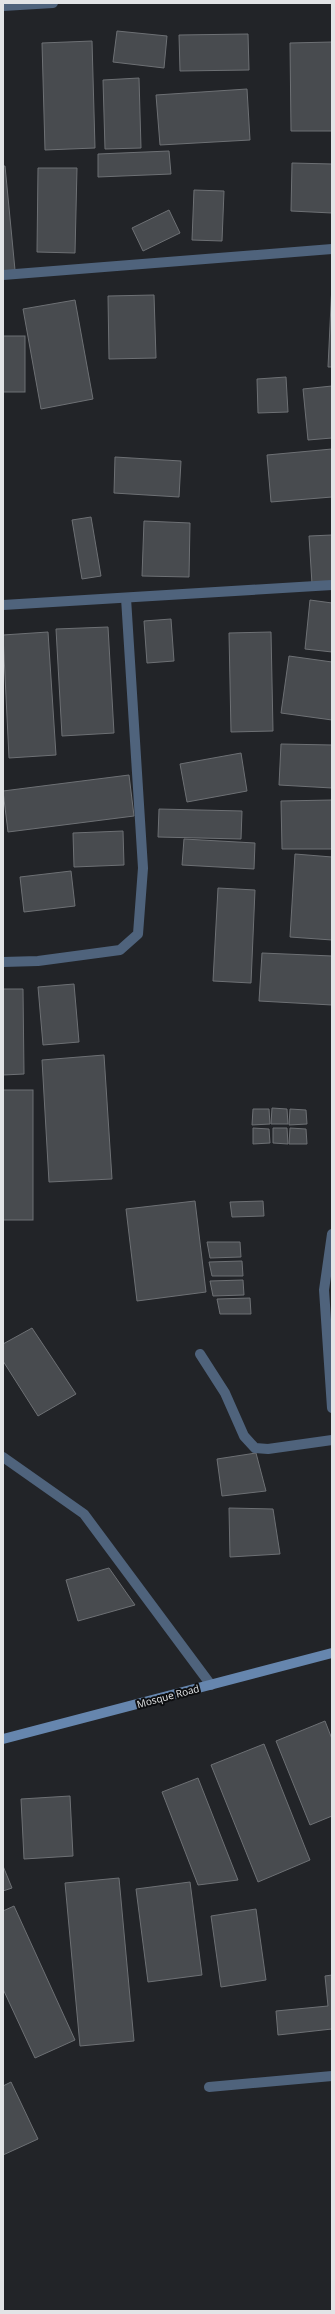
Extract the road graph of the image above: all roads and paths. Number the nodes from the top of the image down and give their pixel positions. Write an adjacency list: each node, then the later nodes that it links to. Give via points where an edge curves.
1 (53, 3): 2 (street)
2 (3, 6)
3 (332, 249): 4 (street)
4 (3, 275)
5 (332, 585): 6 (street)
6 (126, 598): 7 (street); 8 (street, via 143,868 138,934 120,950 45,961)
7 (3, 605)
8 (3, 962)
9 (332, 1234): 10 (street)
10 (328, 1290): 12 (street)
11 (200, 1354): 13 (street, via 225,1393 244,1436 255,1448 268,1449)
12 (332, 1408)
13 (332, 1440)
14 (3, 1458): 16 (street, via 84,1514)
15 (332, 1653): 16 (street, Mosque Road)
16 (211, 1685): 17 (street, Mosque Road)
17 (3, 1739)
18 (332, 2076): 19 (street)
19 (209, 2087)

